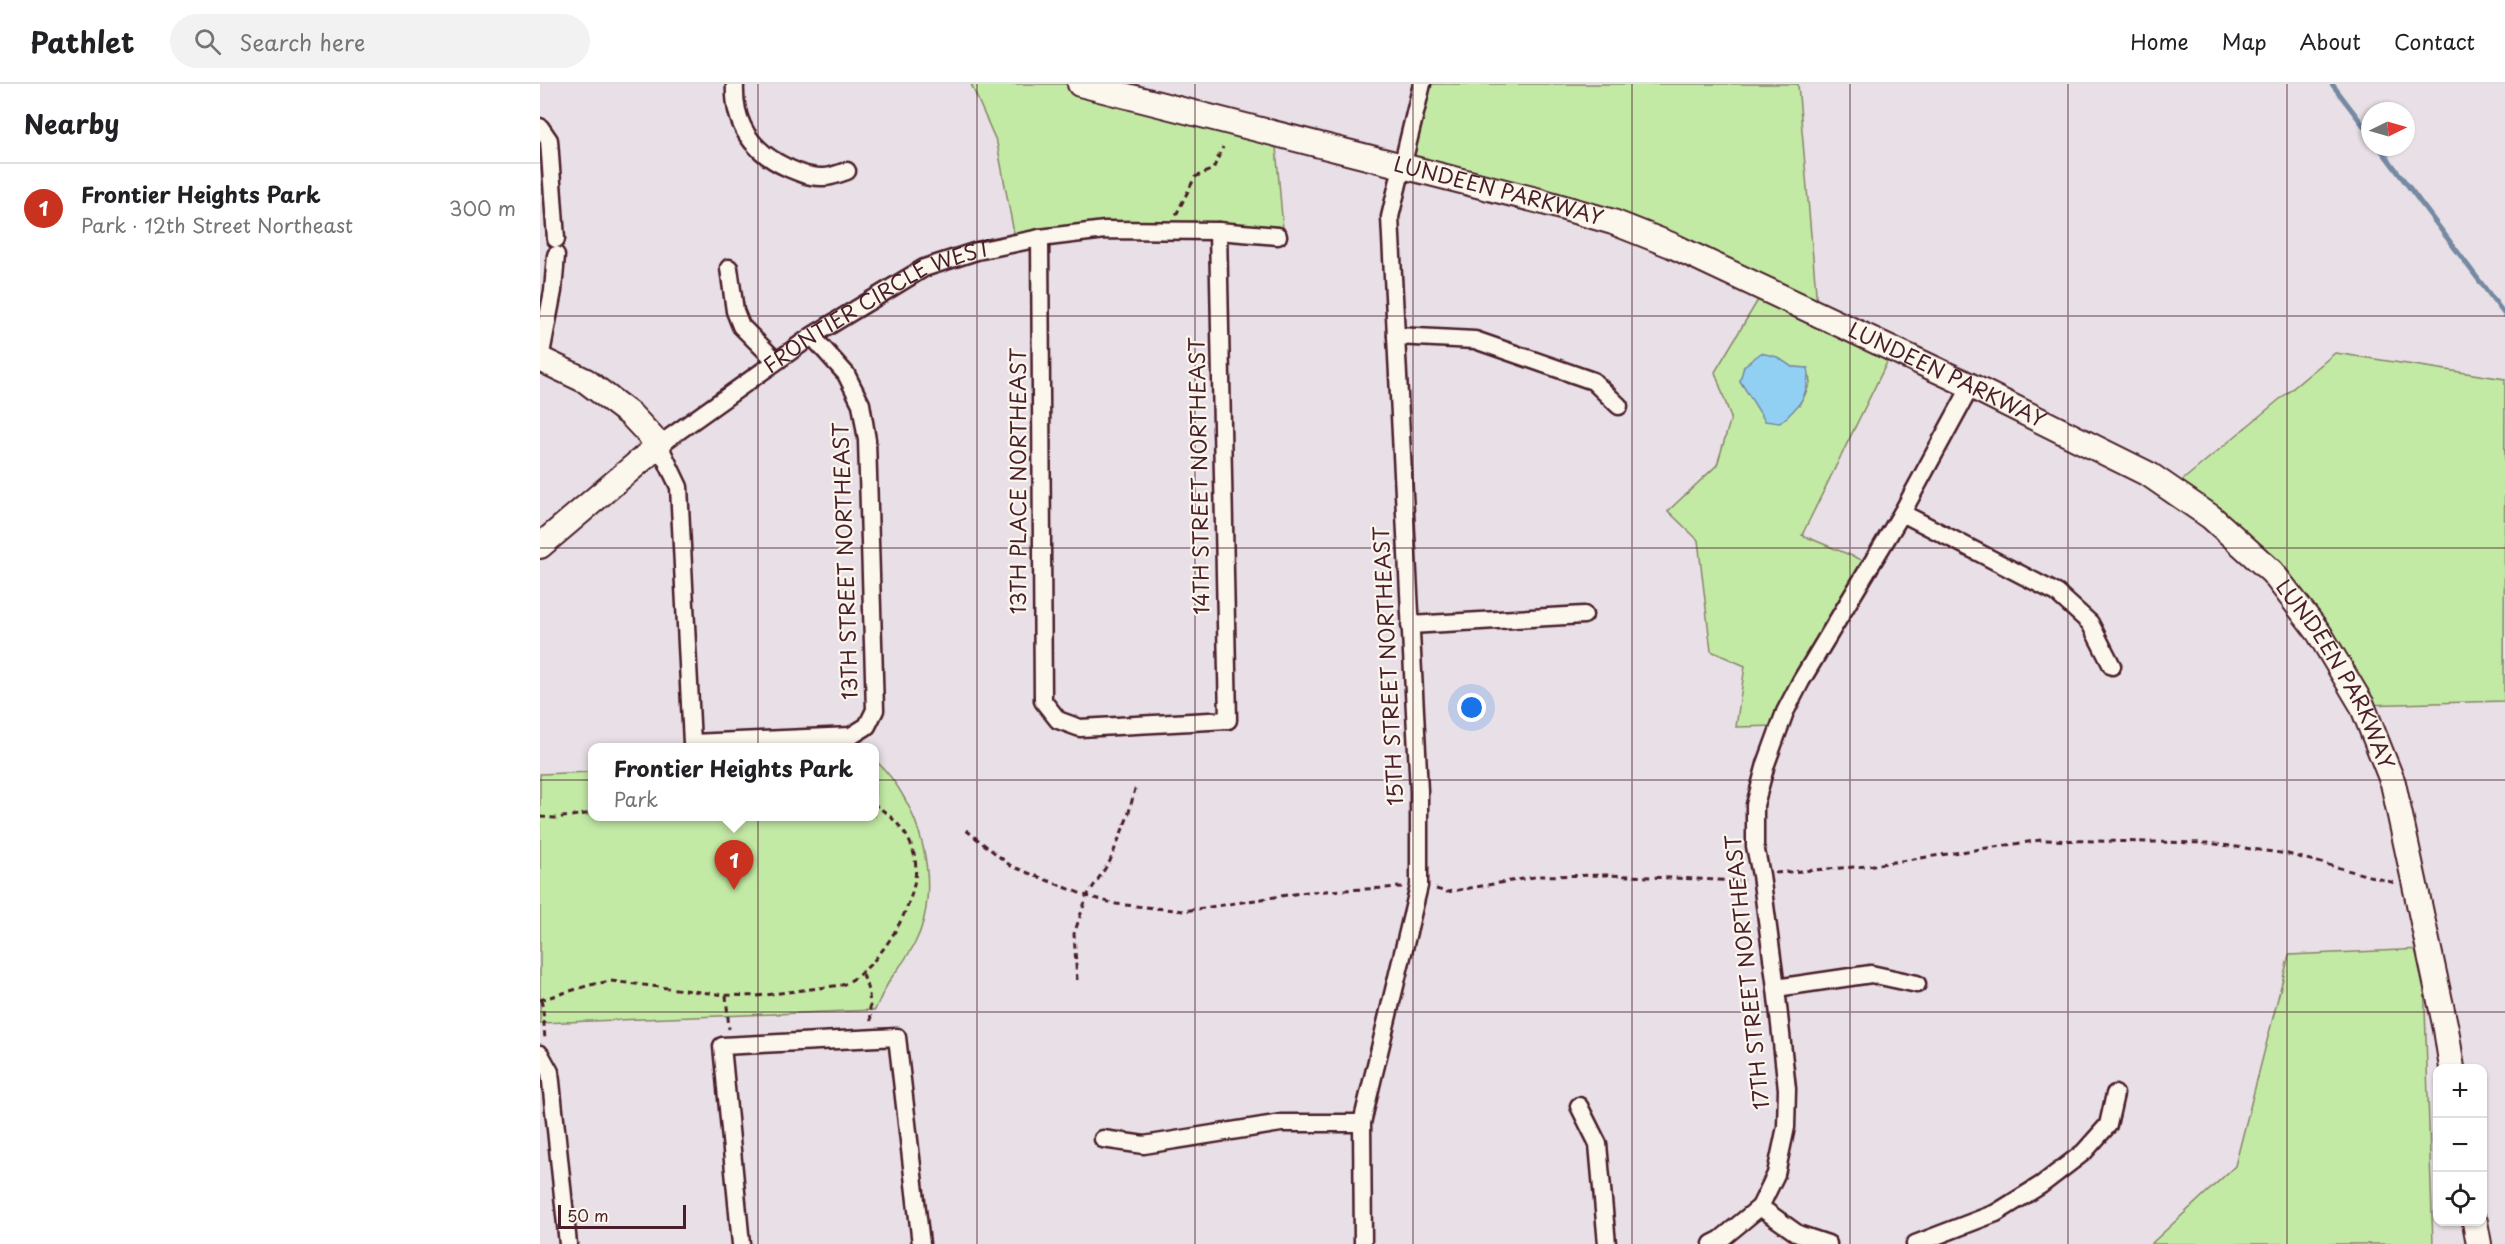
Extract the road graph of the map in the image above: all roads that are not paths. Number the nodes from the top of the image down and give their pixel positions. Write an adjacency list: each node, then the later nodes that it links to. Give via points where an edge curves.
1 (735, 84): 6 (street, via 734,102 748,138 769,159 804,175 825,177)
2 (1080, 84): 5 (main road, LUNDEEN PARKWAY)
3 (1422, 84): 5 (street, 15TH STREET NORTHEAST)
4 (540, 127): 13 (street, via 549,140 556,247 553,291)
5 (1401, 166): 12 (street, 15TH STREET NORTHEAST, via 1390,216); 15 (main road, LUNDEEN PARKWAY, via 1612,222 1671,245)
6 (847, 171)
7 (1218, 231): 8 (street, FRONTIER CIRCLE WEST); 9 (street, FRONTIER CIRCLE WEST, via 1105,230); 23 (street, 14TH STREET NORTHEAST, via 1228,720 1080,728)
8 (1278, 236)
9 (1040, 238): 11 (street, FRONTIER CIRCLE WEST, via 977,251 924,268); 23 (street, 13TH PLACE NORTHEAST, via 1044,701)
10 (729, 268): 14 (street, via 741,326)
11 (812, 336): 14 (street, FRONTIER CIRCLE WEST); 17 (street, 13TH STREET NORTHEAST, via 846,375 861,404 867,440 875,710 867,726 851,736 692,743 680,487)
12 (1396, 336): 16 (street, via 1475,340 1593,381); 21 (street, 15TH STREET NORTHEAST)
13 (540, 359): 17 (main road, via 586,381 631,415)
14 (776, 361): 17 (street, FRONTIER CIRCLE WEST)
15 (1971, 386): 18 (street, 17TH STREET NORTHEAST); 27 (main road, LUNDEEN PARKWAY, via 2150,475 2211,517 2272,572 2319,633 2362,705 2392,783)
16 (1619, 406)
17 (659, 445): 19 (main road, FRONTIER CIRCLE WEST)
18 (1902, 513): 22 (street, via 2057,593 2090,623); 25 (street, 17TH STREET NORTHEAST, via 1785,712 1755,805 1755,846)
19 (540, 546)
20 (1584, 615): 21 (street)
21 (1410, 625): 30 (street, 15TH STREET NORTHEAST, via 1419,791 1419,886)
22 (2112, 666)
23 (1058, 720)
24 (1917, 984): 25 (street, via 1871,974)
25 (1776, 988): 32 (street, 17TH STREET NORTHEAST, via 1787,1089 1786,1127 1776,1174)
26 (541, 1050): 34 (street, via 550,1072)
27 (2451, 1064)
28 (2115, 1094): 41 (street, via 2108,1125 2084,1152 2041,1185 1996,1213)
29 (1579, 1106): 38 (street, via 1598,1144)
30 (1362, 1123): 31 (street, via 1281,1123 1144,1145); 37 (street, 15TH STREET NORTHEAST)
31 (1103, 1138)
32 (1760, 1207): 39 (street); 40 (street, via 1798,1234)
33 (2476, 1226): 42 (main road)
34 (568, 1244)
35 (741, 1244): 36 (street, via 722,1046 897,1037)
36 (921, 1244)
37 (1363, 1244)
38 (1607, 1244)
39 (1712, 1244)
40 (1828, 1244)
41 (1915, 1244)
42 (2479, 1244)

